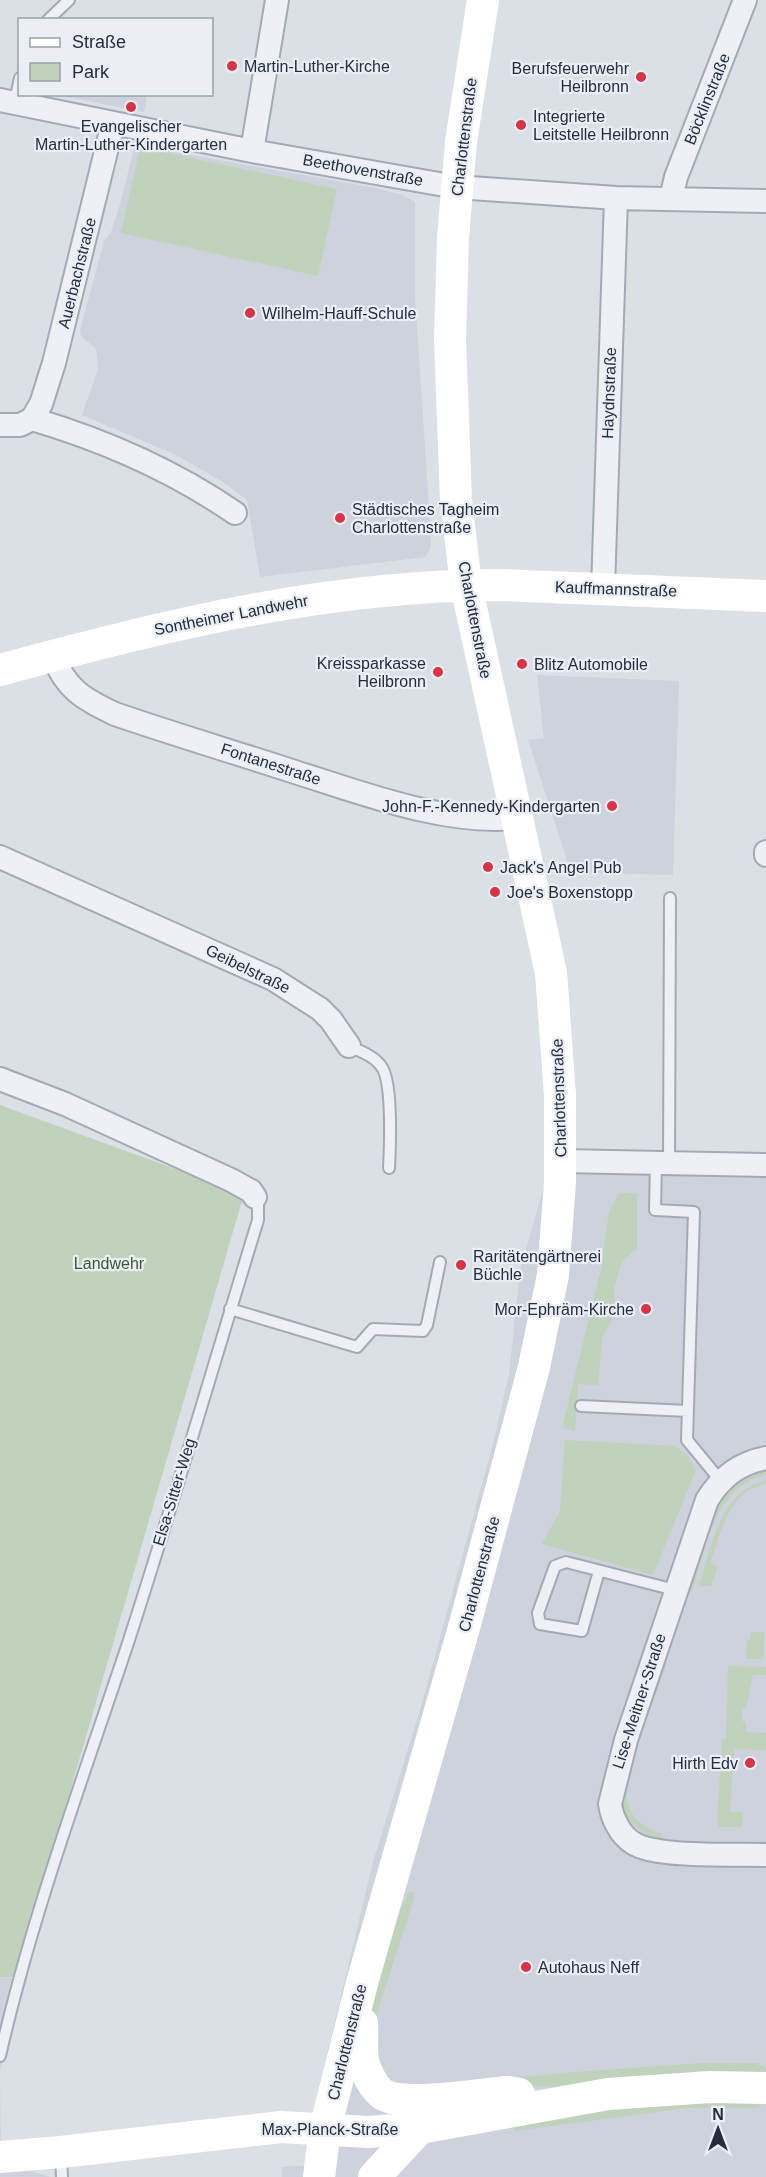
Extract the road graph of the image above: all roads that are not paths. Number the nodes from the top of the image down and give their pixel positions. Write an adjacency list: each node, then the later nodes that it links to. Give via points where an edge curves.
1 (69, 0): 5 (lane)
2 (277, 0): 9 (street)
3 (483, 0): 10 (main road, Charlottenstraße)
4 (745, 0): 12 (street, Böcklinstraße)
5 (50, 18)
6 (18, 82): 7 (lane)
7 (7, 101): 8 (street, Beethovenstraße)
8 (113, 123): 9 (street, Beethovenstraße); 14 (street, Auerbachstraße, via 54,363)
9 (252, 151): 10 (street, Beethovenstraße)
10 (456, 187): 11 (street, Beethovenstraße); 17 (main road, Charlottenstraße, via 450,340 456,500)
11 (616, 198): 12 (street, Beethovenstraße); 18 (street, Haydnstraße)
12 (671, 199): 13 (street, Beethovenstraße)
13 (766, 201)
14 (32, 419): 15 (street); 16 (street, via 127,453)
15 (0, 425)
16 (236, 513)
17 (466, 585): 18 (main road, Kauffmannstraße); 20 (main road, Sontheimer Landwehr, via 259,607 160,627); 22 (main road, Charlottenstraße)
18 (603, 589): 19 (main road, Kauffmannstraße)
19 (766, 596)
20 (53, 656): 21 (main road, Sontheimer Landwehr); 22 (street, Fontanestraße, via 65,682 91,703 115,714 424,809 471,819)
21 (0, 670)
22 (516, 819): 27 (main road, Charlottenstraße, via 542,922 552,982)
23 (0, 857): 25 (street, Geibelstraße, via 273,979 320,1009)
24 (670, 898): 28 (lane)
25 (349, 1046): 30 (lane, Geibelstraße, via 374,1059 385,1071)
26 (0, 1078): 31 (street, Elsa-Sitter-Weg, via 231,1180)
27 (561, 1161): 28 (street); 41 (main road, Charlottenstraße, via 553,1275 534,1367)
28 (663, 1163): 29 (street); 35 (lane, via 655,1210 694,1212)
29 (766, 1165)
30 (389, 1168)
31 (255, 1197): 33 (lane, Elsa-Sitter-Weg, via 258,1220)
32 (440, 1262): 33 (lane, via 423,1330 373,1329 357,1347)
33 (230, 1309): 42 (lane, Elsa-Sitter-Weg, via 140,1606 17,1981)
34 (581, 1406): 35 (lane)
35 (688, 1411): 37 (lane, via 687,1440)
36 (766, 1458): 37 (street, Lise-Meitner-Straße, via 749,1461)
37 (720, 1480): 39 (street, Lise-Meitner-Straße, via 700,1515)
38 (599, 1571): 38 (lane, via 566,1562 555,1566 538,1613 540,1624 582,1631); 39 (lane)
39 (675, 1590): 40 (street, Lise-Meitner-Straße, via 612,1787 612,1814 626,1837 640,1847)
40 (766, 1855)
41 (362, 1983): 44 (main road, via 363,2060 382,2094 396,2099 424,2099 508,2092); 46 (main road, Charlottenstraße)
42 (0, 2056)
43 (766, 2088): 44 (main road, Max-Planck-Straße, via 710,2087 608,2094)
44 (562, 2102): 45 (main road, Max-Planck-Straße)
45 (420, 2128): 46 (main road, Max-Planck-Straße, via 368,2132); 50 (main road)
46 (325, 2129): 48 (main road, Max-Planck-Straße, via 263,2128); 49 (main road, Charlottenstraße)
47 (0, 2157): 48 (main road, Max-Planck-Straße)
48 (61, 2165)
49 (319, 2177)
50 (374, 2177)

